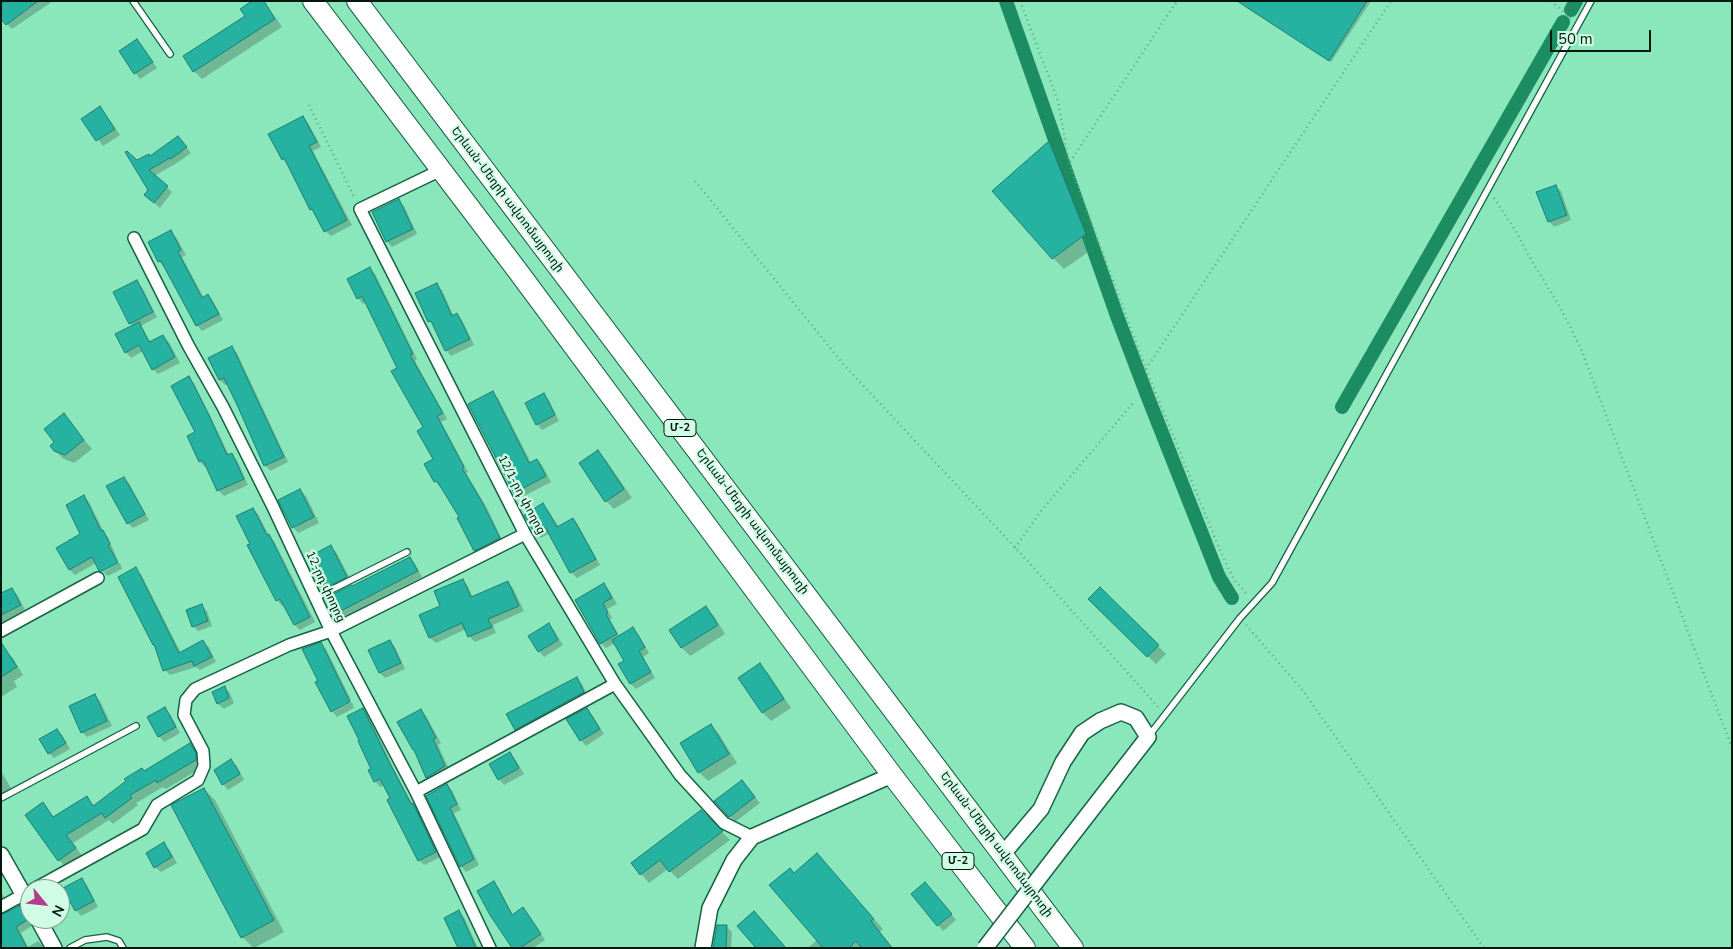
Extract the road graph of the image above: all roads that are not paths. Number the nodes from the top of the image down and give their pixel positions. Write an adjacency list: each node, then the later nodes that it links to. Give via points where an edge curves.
1 (133, 1): 5 (lane)
2 (313, 1): 6 (highway, Մ-2)
3 (357, 1): 21 (highway, Երևան-Մեղրի ավտոմայրուղի / Մ-2)
4 (1591, 1): 16 (lane, via 1272,583 1240,618)
5 (170, 54)
6 (441, 170): 8 (street, 12/1-րդ փողոց, via 360,209); 17 (highway, Մ-2)
7 (134, 238): 11 (street, 12-րդ փողոց, via 223,407)
8 (525, 534): 13 (street); 14 (street, 12/1-րդ փողոց)
9 (407, 552): 11 (lane)
10 (98, 578): 12 (street)
11 (316, 598): 13 (street, 12-րդ փողոց)
12 (1, 631)
13 (331, 631): 18 (street, 12-րդ փողոց); 23 (street, via 289,645 195,689 186,700 184,715 203,751 204,766 198,780 157,805 143,829)
14 (615, 684): 18 (street); 20 (street, 12/1-րդ փողոց, via 692,789 724,823)
15 (136, 726): 19 (lane)
16 (1148, 736): 21 (street, via 1136,718 1121,712 1082,733 1063,762 1041,810); 33 (street, bridge)
17 (892, 775): 20 (street); 34 (highway, Մ-2)
18 (416, 792): 31 (street, 12-րդ փողոց)
19 (1, 798)
20 (752, 837): 32 (street, via 734,860 710,908)
21 (1003, 854): 35 (highway, Երևան-Մեղրի ավտոմայրուղի / Մ-2)
22 (1, 855): 24 (street)
23 (57, 879)
24 (20, 881)
25 (20, 899): 26 (street)
26 (1, 907)
27 (44, 929): 28 (street)
28 (54, 948)
29 (70, 948): 30 (lane, via 85,940 107,937 119,941)
30 (123, 948)
31 (490, 948)
32 (703, 948)
33 (985, 948)
34 (1025, 948)
35 (1073, 948)

